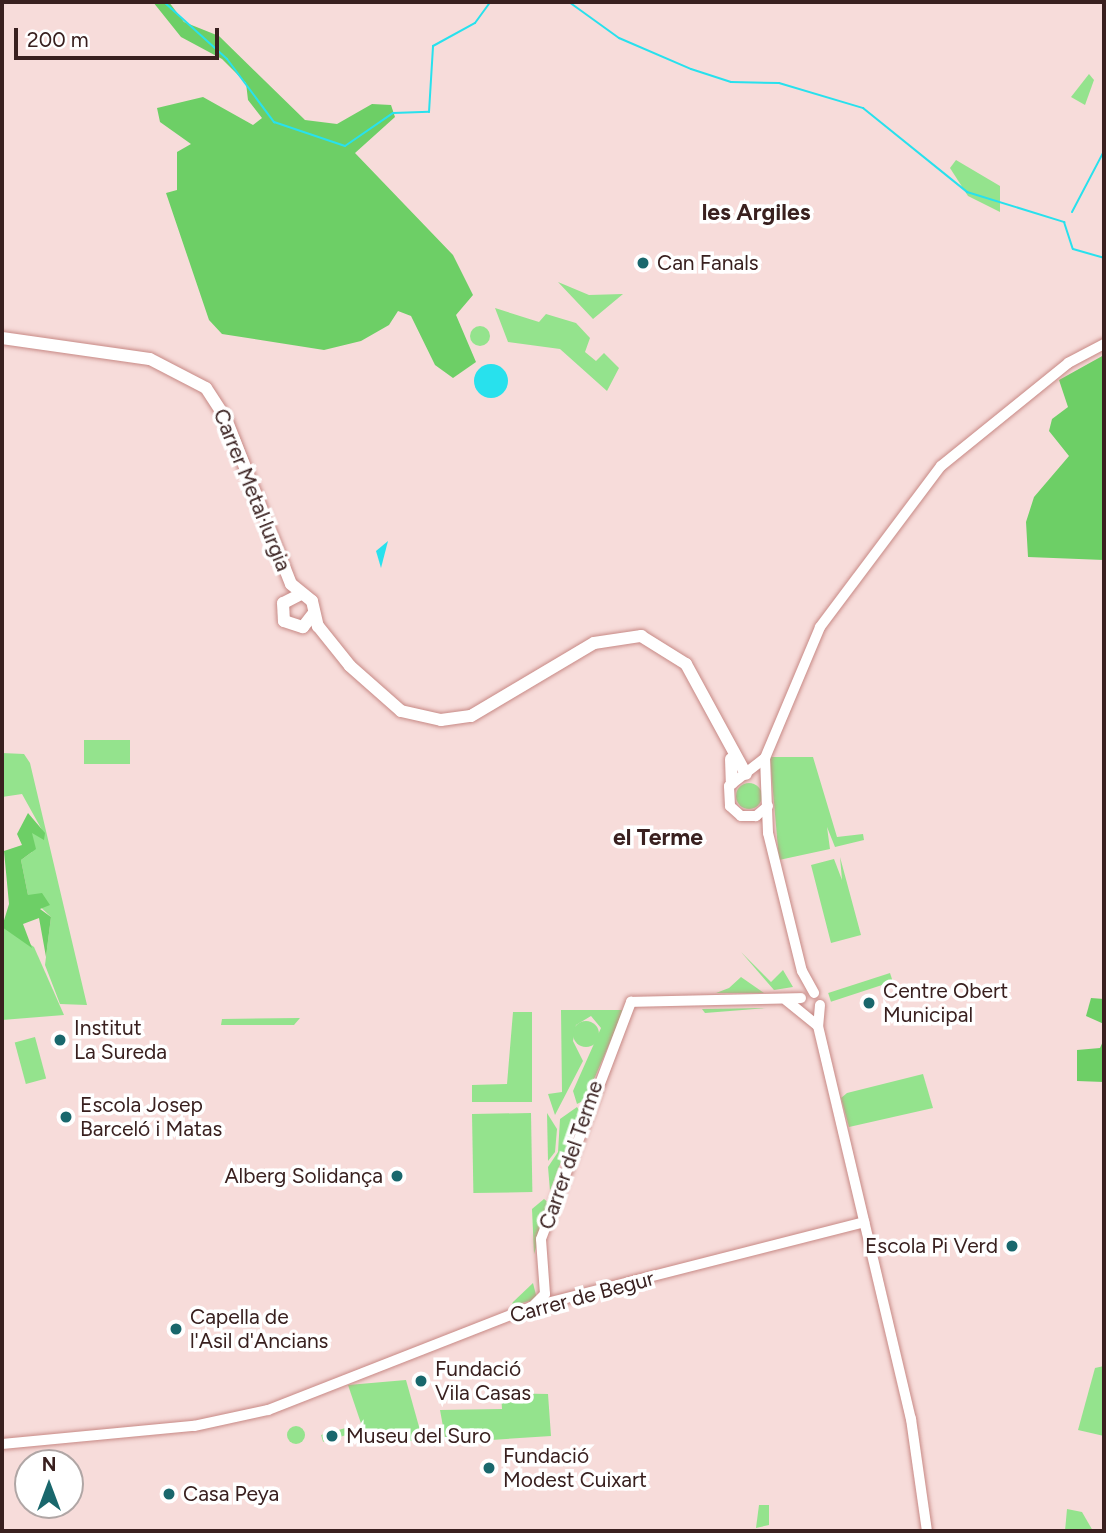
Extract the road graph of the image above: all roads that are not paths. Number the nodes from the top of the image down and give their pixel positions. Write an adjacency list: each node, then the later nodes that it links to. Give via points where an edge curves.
1 (2, 341): 3 (main road, Carrer Metal·lurgia, via 150,359 198,380 226,419 290,584); 4 (main road, Carrer Metal·lurgia, via 159,366 200,389 228,433 288,586)
2 (1104, 344): 6 (street, via 1068,363 941,466 820,627)
3 (301, 594): 4 (main road); 5 (main road, Carrer Metal·lurgia)
4 (287, 598): 5 (main road, Carrer Metal·lurgia, via 284,621 296,628)
5 (311, 619): 7 (main road, via 349,666 386,701 441,720 487,710 604,638 652,639 686,664); 8 (main road, via 377,699 402,715 442,724 488,713 605,641 651,643 689,674 731,759)
6 (765, 758): 7 (street); 9 (street)
7 (746, 774): 8 (street); 9 (street)
8 (732, 783): 11 (street, via 730,806 741,816)
9 (767, 784): 10 (street)
10 (768, 806): 11 (street); 12 (street)
11 (755, 816): 12 (street)
12 (768, 833): 13 (street, via 805,978)
13 (806, 1002): 14 (street); 14 (street, via 820,1004); 16 (street, Carrer del Terme, via 631,1002 545,1227 545,1294)
14 (818, 1026): 15 (street)
15 (864, 1222): 16 (street, Carrer de Begur); 18 (street, via 914,1432)
16 (531, 1307): 17 (street, Carrer de Begur, via 262,1412 194,1426)
17 (2, 1444)
18 (927, 1531)

